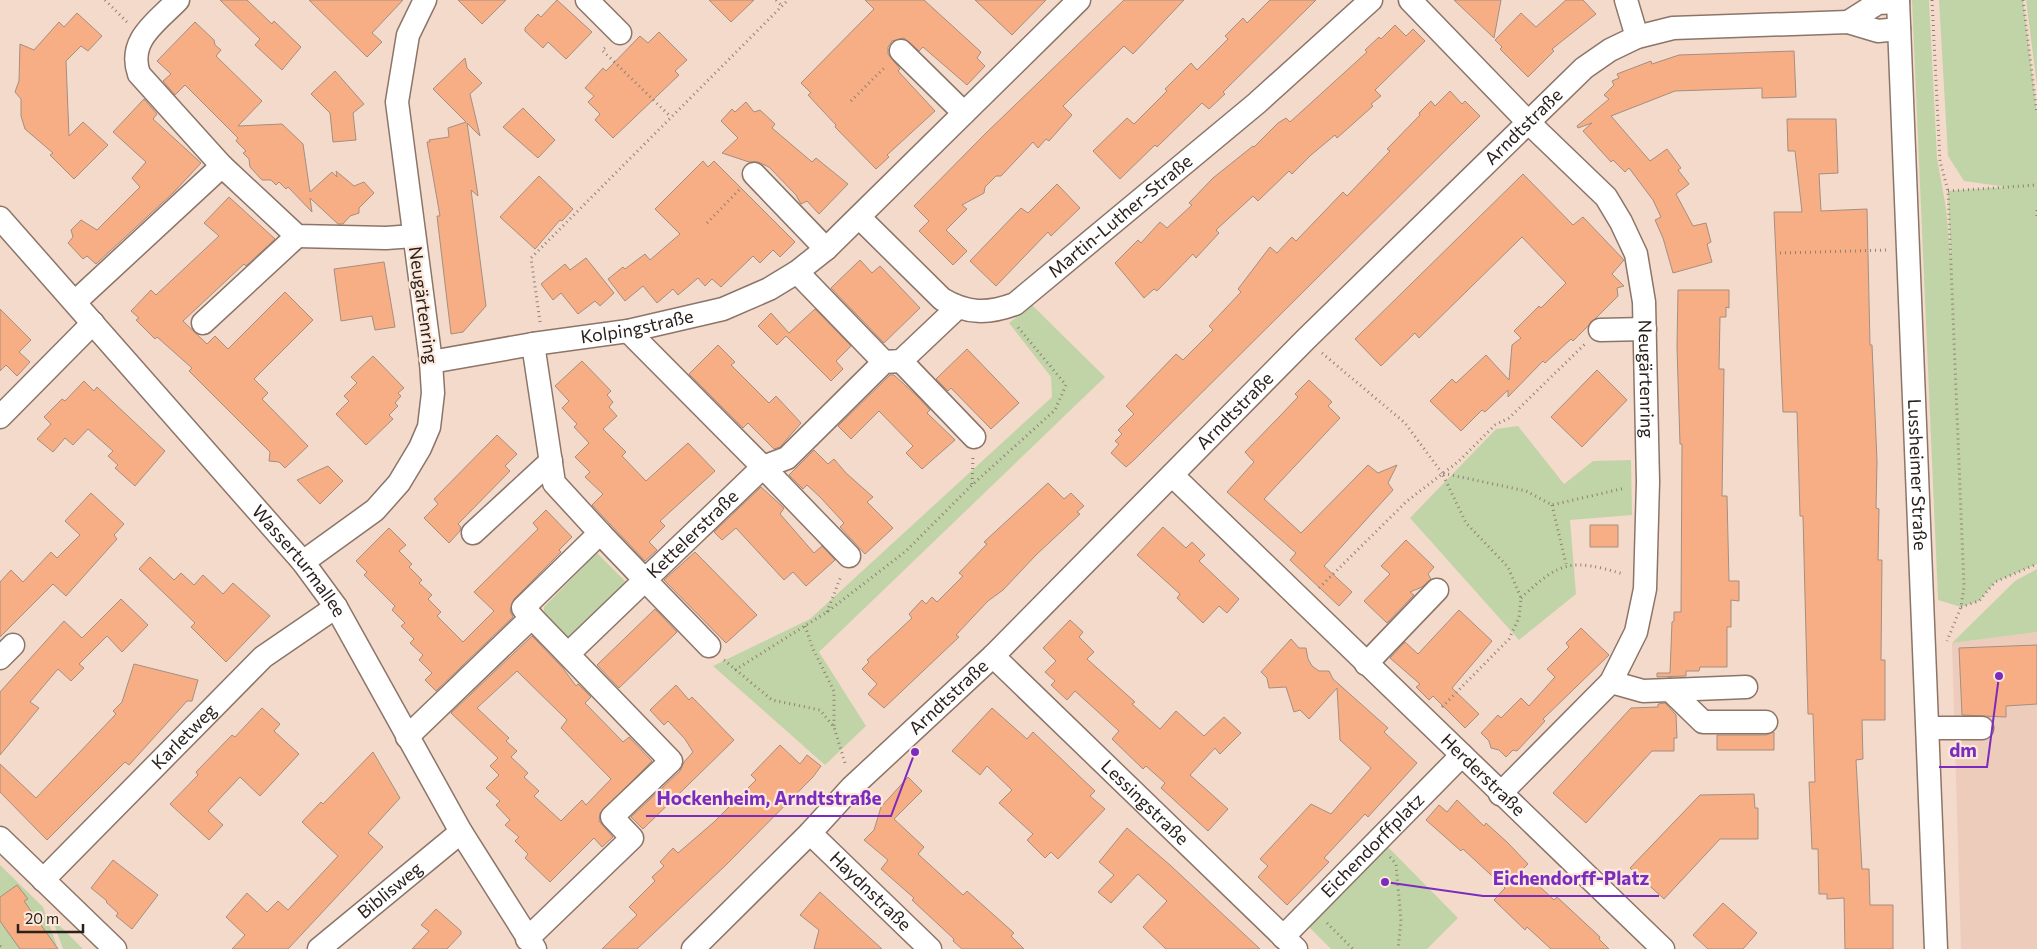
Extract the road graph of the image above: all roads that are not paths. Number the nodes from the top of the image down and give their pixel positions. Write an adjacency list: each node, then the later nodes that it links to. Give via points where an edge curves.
1 (178, 0): 16 (street, via 142,37 135,52 135,62 139,74)
2 (425, 0): 21 (street, Neugärtenring, via 408,36 397,102)
3 (587, 0): 11 (street)
4 (1079, 0): 14 (street, Kolpingstraße)
5 (1371, 0): 25 (street, Martin-Luther-Straße, via 1256,103 1016,304 983,312)
6 (1410, 0): 15 (street, Neugärtenring)
7 (1626, 0): 12 (street)
8 (1898, 1): 9 (street, via 1878,3); 10 (street, Lussheimer Straße)
9 (1848, 22): 10 (street, Arndtstraße, via 1878,31); 12 (street, Arndtstraße, via 1672,28)
10 (1899, 30): 55 (street, Lussheimer Straße)
11 (620, 34)
12 (1638, 38): 15 (street, Arndtstraße, via 1610,50 1584,68)
13 (901, 51): 14 (street)
14 (964, 113): 18 (street, Kolpingstraße)
15 (1528, 122): 28 (street, Neugärtenring, via 1606,197 1621,222 1636,254); 38 (street, Arndtstraße)
16 (222, 166): 20 (street); 24 (street)
17 (754, 174): 22 (street)
18 (859, 217): 22 (street, Kolpingstraße); 25 (street, Martin-Luther-Straße, via 942,299)
19 (0, 218): 24 (street, Wasserturmallee)
20 (297, 236): 21 (street); 27 (street)
21 (414, 236): 32 (street, Neugärtenring)
22 (826, 249): 23 (street, Kolpingstraße)
23 (798, 272): 30 (street, Kolpingstraße, via 723,310); 33 (street)
24 (75, 302): 26 (street, Wasserturmallee)
25 (957, 308): 33 (street, Kettelerstraße)
26 (93, 323): 34 (street); 42 (street, Wasserturmallee)
27 (203, 323)
28 (1645, 329): 29 (street); 51 (street, Neugärtenring, via 1646,580 1636,632)
29 (1600, 330)
30 (628, 332): 31 (street, Kolpingstraße); 37 (street)
31 (533, 344): 32 (street, Kolpingstraße); 36 (street)
32 (431, 362): 42 (street, Neugärtenring, via 433,393 429,427 398,483 374,510)
33 (893, 362): 35 (street); 37 (street, Kettelerstraße, via 787,458)
34 (3, 407)
35 (974, 437)
36 (551, 461): 39 (street); 40 (street, via 554,483)
37 (763, 467): 41 (street); 43 (street, Kettelerstraße)
38 (1172, 475): 49 (street, Arndtstraße); 50 (street, Herderstraße)
39 (473, 533)
40 (600, 533): 43 (street); 46 (street, via 523,608)
41 (849, 556)
42 (303, 562): 45 (street, Wasserturmallee)
43 (645, 580): 47 (street, Kettelerstraße); 48 (street)
44 (1437, 590): 50 (street)
45 (336, 607): 57 (street, Wasserturmallee); 63 (street, Karletweg, via 263,657)
46 (532, 617): 48 (street); 57 (street)
47 (709, 646)
48 (568, 654): 65 (street, via 671,761 612,817 632,838)
49 (993, 656): 61 (street, Arndtstraße, via 852,787); 64 (street, Lessingstraße)
50 (1366, 664): 58 (street, Herderstraße)
51 (1610, 682): 53 (street, via 1643,691); 59 (street, Neugärtenring)
52 (1746, 687): 53 (street)
53 (1670, 690): 54 (street, via 1703,722)
54 (1766, 722)
55 (1928, 728): 56 (street); 71 (street, Lussheimer Straße)
56 (1982, 728)
57 (407, 738): 60 (street, Wasserturmallee)
58 (1462, 755): 59 (street, Herderstraße); 64 (street, Eichendorffplatz, via 1312,908)
59 (1500, 794): 70 (street, Herderstraße)
60 (461, 832): 65 (street, Wasserturmallee); 67 (street, Biblisweg)
61 (810, 833): 68 (street, Arndtstraße); 69 (street, Haydnstraße)
62 (0, 838): 63 (street)
63 (43, 880): 66 (street)
64 (1290, 943)
65 (531, 944)
66 (115, 949)
67 (319, 949)
68 (693, 949)
69 (930, 949)
70 (1663, 949)
71 (1936, 949)

